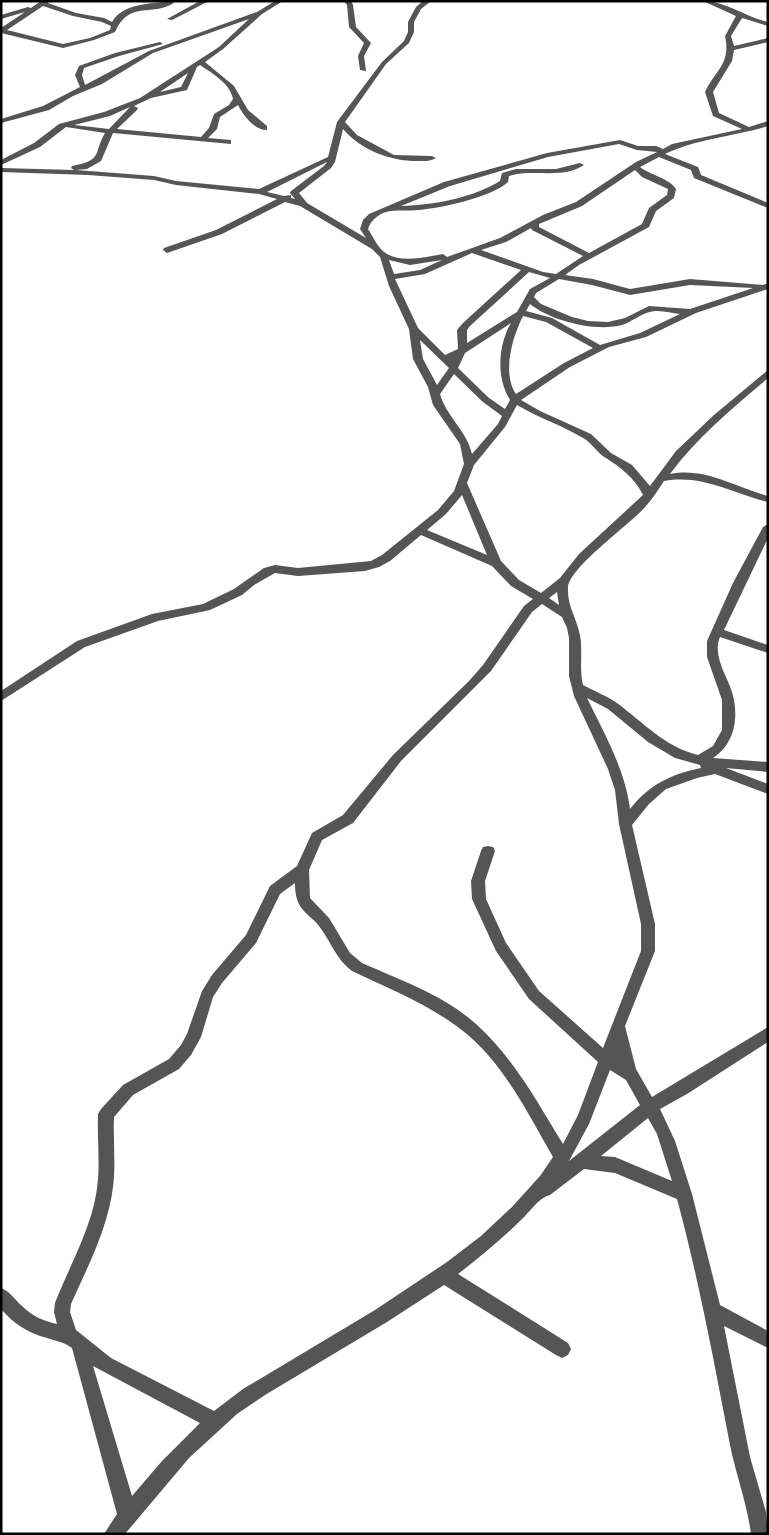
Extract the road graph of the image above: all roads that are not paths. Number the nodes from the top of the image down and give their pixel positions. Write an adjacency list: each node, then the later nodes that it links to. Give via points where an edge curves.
1 (206, 1): 10 (street)
2 (270, 1): 11 (street, via 257,10)
3 (280, 1): 11 (street)
4 (347, 1): 25 (street, via 350,25 368,43 360,56)
5 (428, 1): 21 (street, via 418,8 411,22)
6 (435, 1): 21 (street)
7 (706, 1): 12 (street)
8 (174, 3): 10 (street); 14 (street, via 131,10)
9 (42, 4): 13 (street); 15 (street); 20 (street)
10 (199, 4): 16 (street)
11 (258, 14): 19 (street); 24 (street)
12 (740, 16): 17 (street); 23 (street, via 728,36)
13 (1, 17)
14 (117, 17): 15 (street); 18 (street)
15 (99, 19): 18 (street)
16 (170, 19)
17 (768, 24)
18 (114, 25): 20 (street, via 110,34 63,46)
19 (216, 28): 26 (street, via 152,52); 26 (street, via 81,67 78,73)
20 (2, 31)
21 (411, 32): 30 (street)
22 (768, 40): 23 (street)
23 (732, 48): 34 (street, via 729,62 709,94 718,116)
24 (198, 64): 27 (street, via 235,89); 28 (street); 28 (street, via 184,88)
25 (364, 70)
26 (85, 89): 29 (street, via 46,108)
27 (238, 98): 33 (street, via 247,115); 36 (street, via 235,104 217,116 213,129)
28 (145, 99): 32 (street); 35 (street)
29 (1, 121)
30 (341, 122): 38 (street); 40 (street, via 354,137 392,156)
31 (768, 123): 34 (street)
32 (60, 127): 35 (street); 41 (street, via 37,145)
33 (264, 128)
34 (749, 130): 39 (street, via 681,144)
35 (110, 131): 36 (street); 45 (street, via 101,155 92,163)
36 (202, 138): 37 (street)
37 (228, 142)
38 (335, 153): 46 (street, via 319,164); 48 (street, via 327,168)
39 (661, 153): 43 (street); 49 (street, via 695,168 697,176); 50 (street, via 656,148 637,148 620,142 562,152 447,184)
40 (432, 158)
41 (1, 163)
42 (580, 165): 50 (street, via 551,172 512,172 505,175 504,182 499,185 457,200 418,209)
43 (635, 167): 51 (street, via 579,204); 57 (street, via 670,186 671,196 652,210 646,225)
44 (1, 170): 45 (street)
45 (51, 172): 47 (street, via 146,177)
46 (281, 180): 47 (street); 48 (street)
47 (260, 192): 48 (street)
48 (290, 195): 52 (street); 53 (street, via 219,232)
49 (768, 206)
50 (388, 209): 52 (street, via 372,216 366,224 365,232)
51 (535, 223): 54 (street); 57 (street, via 540,232)
52 (376, 247): 56 (street)
53 (167, 250)
54 (474, 251): 55 (street); 58 (street)
55 (459, 254): 56 (street, via 410,262); 59 (street, via 422,272)
56 (384, 256): 59 (street)
57 (588, 256): 60 (street)
58 (527, 270): 60 (street); 67 (street, via 468,322 461,333)
59 (391, 277): 65 (street)
60 (556, 278): 61 (street, via 634,293 696,282); 62 (street)
61 (767, 286): 63 (street)
62 (529, 296): 63 (street, via 532,302 545,309 592,325 626,320 650,309); 64 (street)
63 (694, 311): 66 (street, via 653,332)
64 (518, 314): 66 (street, via 540,316); 67 (street); 72 (street, via 504,365 508,389)
65 (414, 329): 68 (street); 71 (street, via 418,359)
66 (600, 348): 72 (street)
67 (462, 351): 68 (street); 69 (street)
68 (443, 359): 69 (street)
69 (453, 369): 71 (street); 73 (street)
70 (768, 374): 75 (street, via 691,442)
71 (436, 394): 74 (street, via 442,412 465,444)
72 (515, 400): 73 (street); 77 (street, via 588,436 607,456 628,467 643,483)
73 (507, 415): 74 (street)
74 (469, 464): 76 (street)
75 (660, 480): 77 (street); 78 (street, via 679,476 708,478)
76 (462, 483): 80 (street, via 448,506); 81 (street)
77 (649, 496): 82 (street, via 583,557)
78 (768, 499)
79 (768, 528): 85 (street)
80 (420, 532): 81 (street); 88 (street, via 375,564 298,572 275,569 260,575 238,592 206,606 156,617 81,644)
81 (496, 563): 83 (street, via 516,583)
82 (564, 581): 83 (street); 84 (street)
83 (540, 597): 84 (street); 95 (street, via 474,684 402,753 348,819 317,837)
84 (566, 614): 87 (street, via 574,628 575,676)
85 (717, 632): 86 (street); 89 (street, via 713,641 713,657 728,700 728,730 717,749)
86 (768, 649)
87 (579, 688): 89 (street, via 612,706 660,745); 93 (street, via 618,783)
88 (1, 697)
89 (696, 759): 90 (street); 91 (street)
90 (768, 767)
91 (713, 770): 92 (street); 93 (street, via 666,782 643,800)
92 (768, 789)
93 (625, 824): 96 (street, via 649,938 648,951)
94 (488, 851): 98 (street, via 478,881 479,899 500,947 534,995)
95 (302, 870): 101 (street, via 301,887 306,904 323,922 344,956 356,967 454,1016 486,1043 526,1096); 108 (street, via 276,890 251,940 217,979 207,995 194,1037 186,1050 174,1064 128,1090 106,1114 104,1195 62,1312)
96 (618, 1025): 98 (street); 99 (street, via 620,1043)
97 (768, 1034): 100 (street)
98 (606, 1060): 99 (street); 101 (street, via 590,1104)
99 (632, 1076): 100 (street)
100 (651, 1106): 102 (street); 103 (street, via 666,1138)
101 (562, 1157): 104 (street)
102 (582, 1162): 103 (street, via 615,1166); 104 (street)
103 (684, 1194): 107 (street)
104 (530, 1198): 105 (street, via 505,1225)
105 (442, 1274): 110 (street); 111 (street, via 391,1311 232,1407)
106 (1, 1296): 108 (street, via 24,1321)
107 (714, 1311): 109 (street); 114 (street, via 741,1456)
108 (74, 1339): 111 (street, via 104,1364); 112 (street, via 116,1467)
109 (768, 1340)
110 (562, 1349)
111 (216, 1422): 112 (street)
112 (127, 1516): 113 (street)
113 (113, 1534)
114 (760, 1534)

